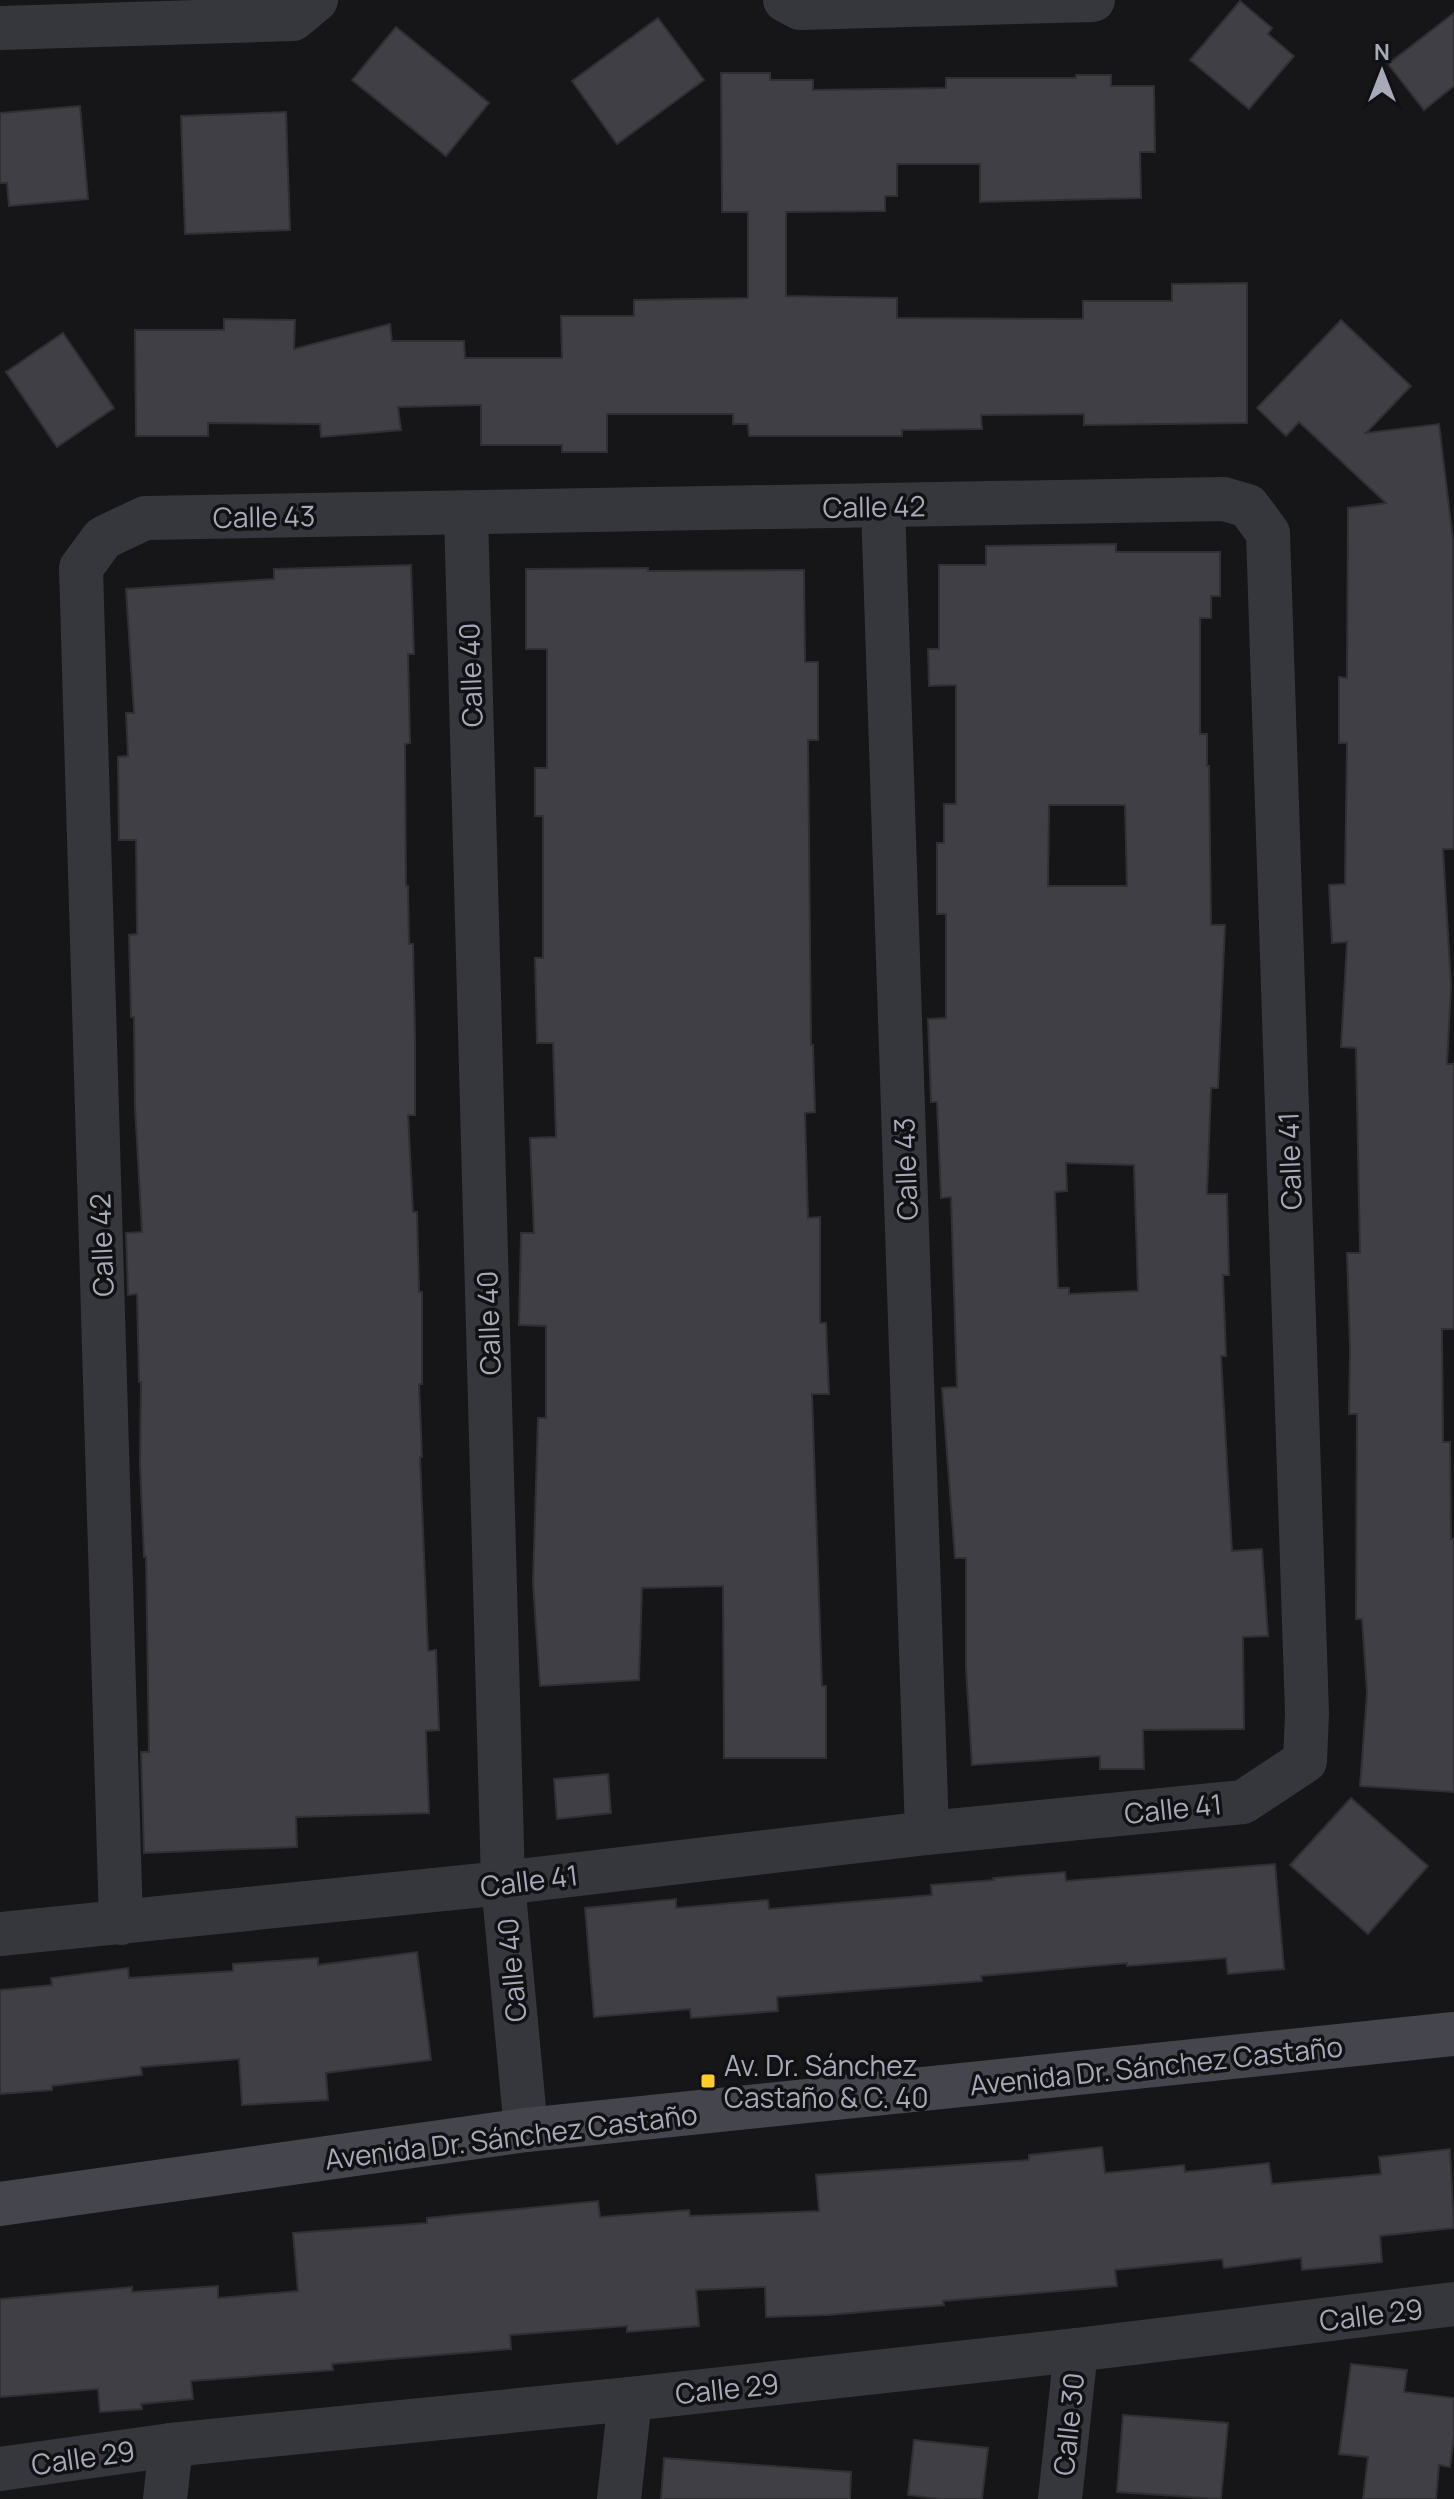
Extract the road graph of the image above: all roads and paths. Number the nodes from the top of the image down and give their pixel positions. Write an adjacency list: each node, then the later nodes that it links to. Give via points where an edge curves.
1 (316, 0): 4 (street, via 293,19)
2 (1093, 0): 3 (street)
3 (792, 4)
4 (0, 28)
5 (883, 506): 6 (street, Calle 42); 7 (street, Calle 42, via 1224,499 1248,506); 9 (street, Calle 43)
6 (466, 514): 8 (street, Calle 43, via 145,518 103,538); 10 (street, Calle 40)
7 (1268, 533): 9 (street, Calle 41, via 1305,1761 1243,1802)
8 (81, 568): 11 (street, Calle 42)
9 (927, 1833): 10 (street, Calle 41)
10 (503, 1883): 11 (street, Calle 41); 14 (street, Calle 40)
11 (121, 1923): 12 (street, Calle 41)
12 (0, 1934)
13 (1454, 2034): 14 (street, Avenida Dr. Sánchez Castaño)
14 (526, 2130): 15 (street, Avenida Dr. Sánchez Castaño)
15 (0, 2204)
16 (1454, 2304): 17 (street, Calle 29)
17 (1076, 2350): 18 (street, Calle 29); 23 (street, Calle 30)
18 (630, 2399): 19 (street, Calle 29); 22 (street)
19 (171, 2445): 20 (street, Calle 29); 21 (street)
20 (0, 2469)
21 (165, 2499)
22 (619, 2499)
23 (1060, 2499)

